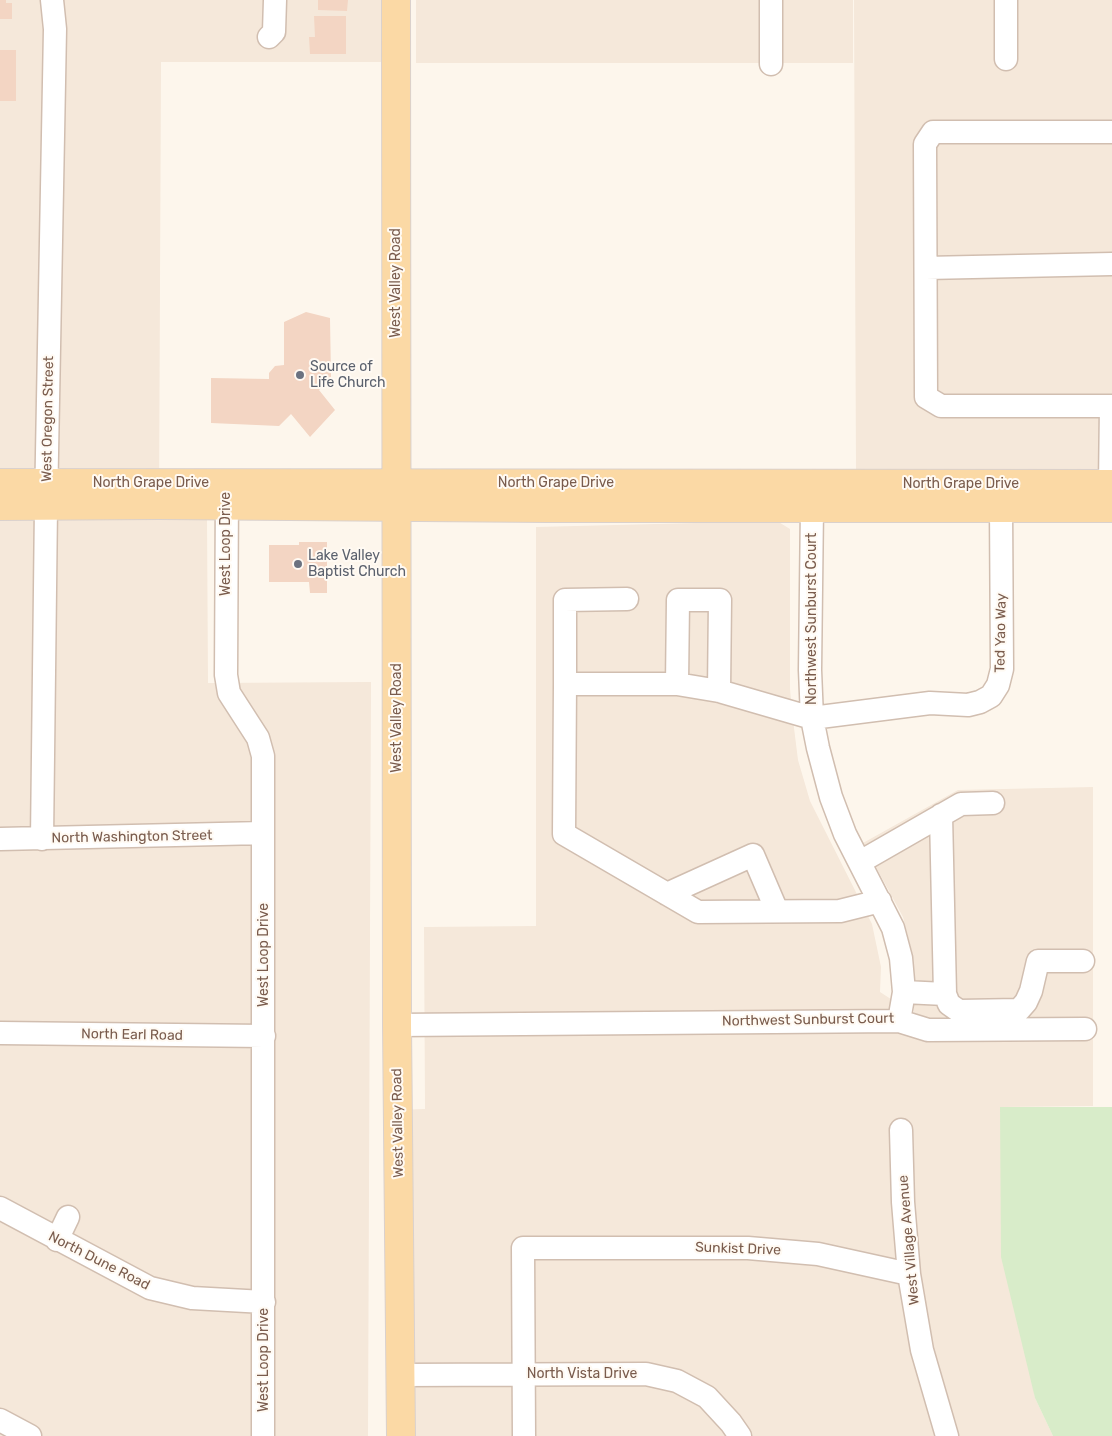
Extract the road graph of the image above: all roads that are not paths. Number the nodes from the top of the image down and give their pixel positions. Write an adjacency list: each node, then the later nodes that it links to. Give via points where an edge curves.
1 (52, 0): 16 (street, West Oregon Street, via 55,29)
2 (275, 0): 6 (street, via 274,32)
3 (396, 0): 17 (main road, West Valley Road)
4 (771, 0): 8 (street)
5 (1006, 0): 7 (street)
6 (269, 37)
7 (1006, 59)
8 (771, 64)
9 (1112, 132): 11 (street, via 933,132 925,144)
10 (1112, 264): 11 (street)
11 (926, 268): 12 (street, via 928,407)
12 (1112, 406): 14 (street)
13 (0, 483): 16 (main road, North Grape Drive)
14 (1112, 491): 17 (main road, North Grape Drive); 20 (main road, North Grape Drive)
15 (226, 494): 16 (main road, North Grape Drive); 17 (main road, North Grape Drive); 28 (street, West Loop Drive, via 226,675 229,693 258,738 262,756)
16 (46, 495): 18 (main road); 30 (street, West Oregon Street)
17 (396, 495): 19 (main road, North Grape Drive); 39 (main road, West Valley Road)
18 (0, 506)
19 (812, 507): 20 (main road, North Grape Drive); 25 (street, Northwest Sunburst Court)
20 (1001, 507): 25 (street, Ted Yao Way, via 1002,669 998,693 968,705 930,704)
21 (627, 599): 22 (street, via 565,600)
22 (565, 684): 23 (street); 32 (street, via 564,834)
23 (677, 684): 24 (street); 24 (street, via 678,600 720,600)
24 (719, 691): 25 (street)
25 (812, 718): 31 (street, Northwest Sunburst Court, via 831,797)
26 (993, 803): 27 (street, via 961,804)
27 (941, 815): 31 (street); 37 (street)
28 (264, 834): 30 (street, North Washington Street); 42 (street, West Loop Drive)
29 (0, 839): 30 (street, North Washington Street)
30 (42, 839)
31 (860, 862): 33 (street, Northwest Sunburst Court)
32 (667, 894): 34 (street, via 698,912); 34 (street, via 753,855)
33 (880, 901): 34 (street, via 840,911); 36 (street, Northwest Sunburst Court, via 893,928)
34 (777, 911)
35 (1083, 961): 37 (street, via 1038,961 1031,991 1019,1010 959,1011 949,1004)
36 (904, 992): 37 (street); 38 (street, Northwest Sunburst Court)
37 (945, 994)
38 (899, 1021): 39 (street, Northwest Sunburst Court); 40 (street, via 928,1030)
39 (397, 1025): 50 (main road, West Valley Road)
40 (1085, 1029)
41 (0, 1034): 42 (street, North Earl Road)
42 (264, 1036): 48 (street, West Loop Drive)
43 (901, 1130): 47 (street, West Village Avenue)
44 (0, 1208): 46 (street, North Dune Road)
45 (68, 1217): 46 (street)
46 (56, 1240): 48 (street, North Dune Road, via 150,1288 192,1298)
47 (909, 1274): 49 (street, Sunkist Drive, via 818,1254 748,1248 519,1245); 57 (street, West Village Avenue, via 922,1350)
48 (264, 1302): 53 (street, West Loop Drive)
49 (523, 1373): 50 (street, North Vista Drive); 55 (street); 56 (street, North Vista Drive, via 646,1374 677,1381 707,1398)
50 (401, 1375): 54 (main road, West Valley Road)
51 (0, 1420): 52 (street)
52 (30, 1436)
53 (263, 1436)
54 (400, 1436)
55 (524, 1436)
56 (740, 1436)
57 (947, 1436)

